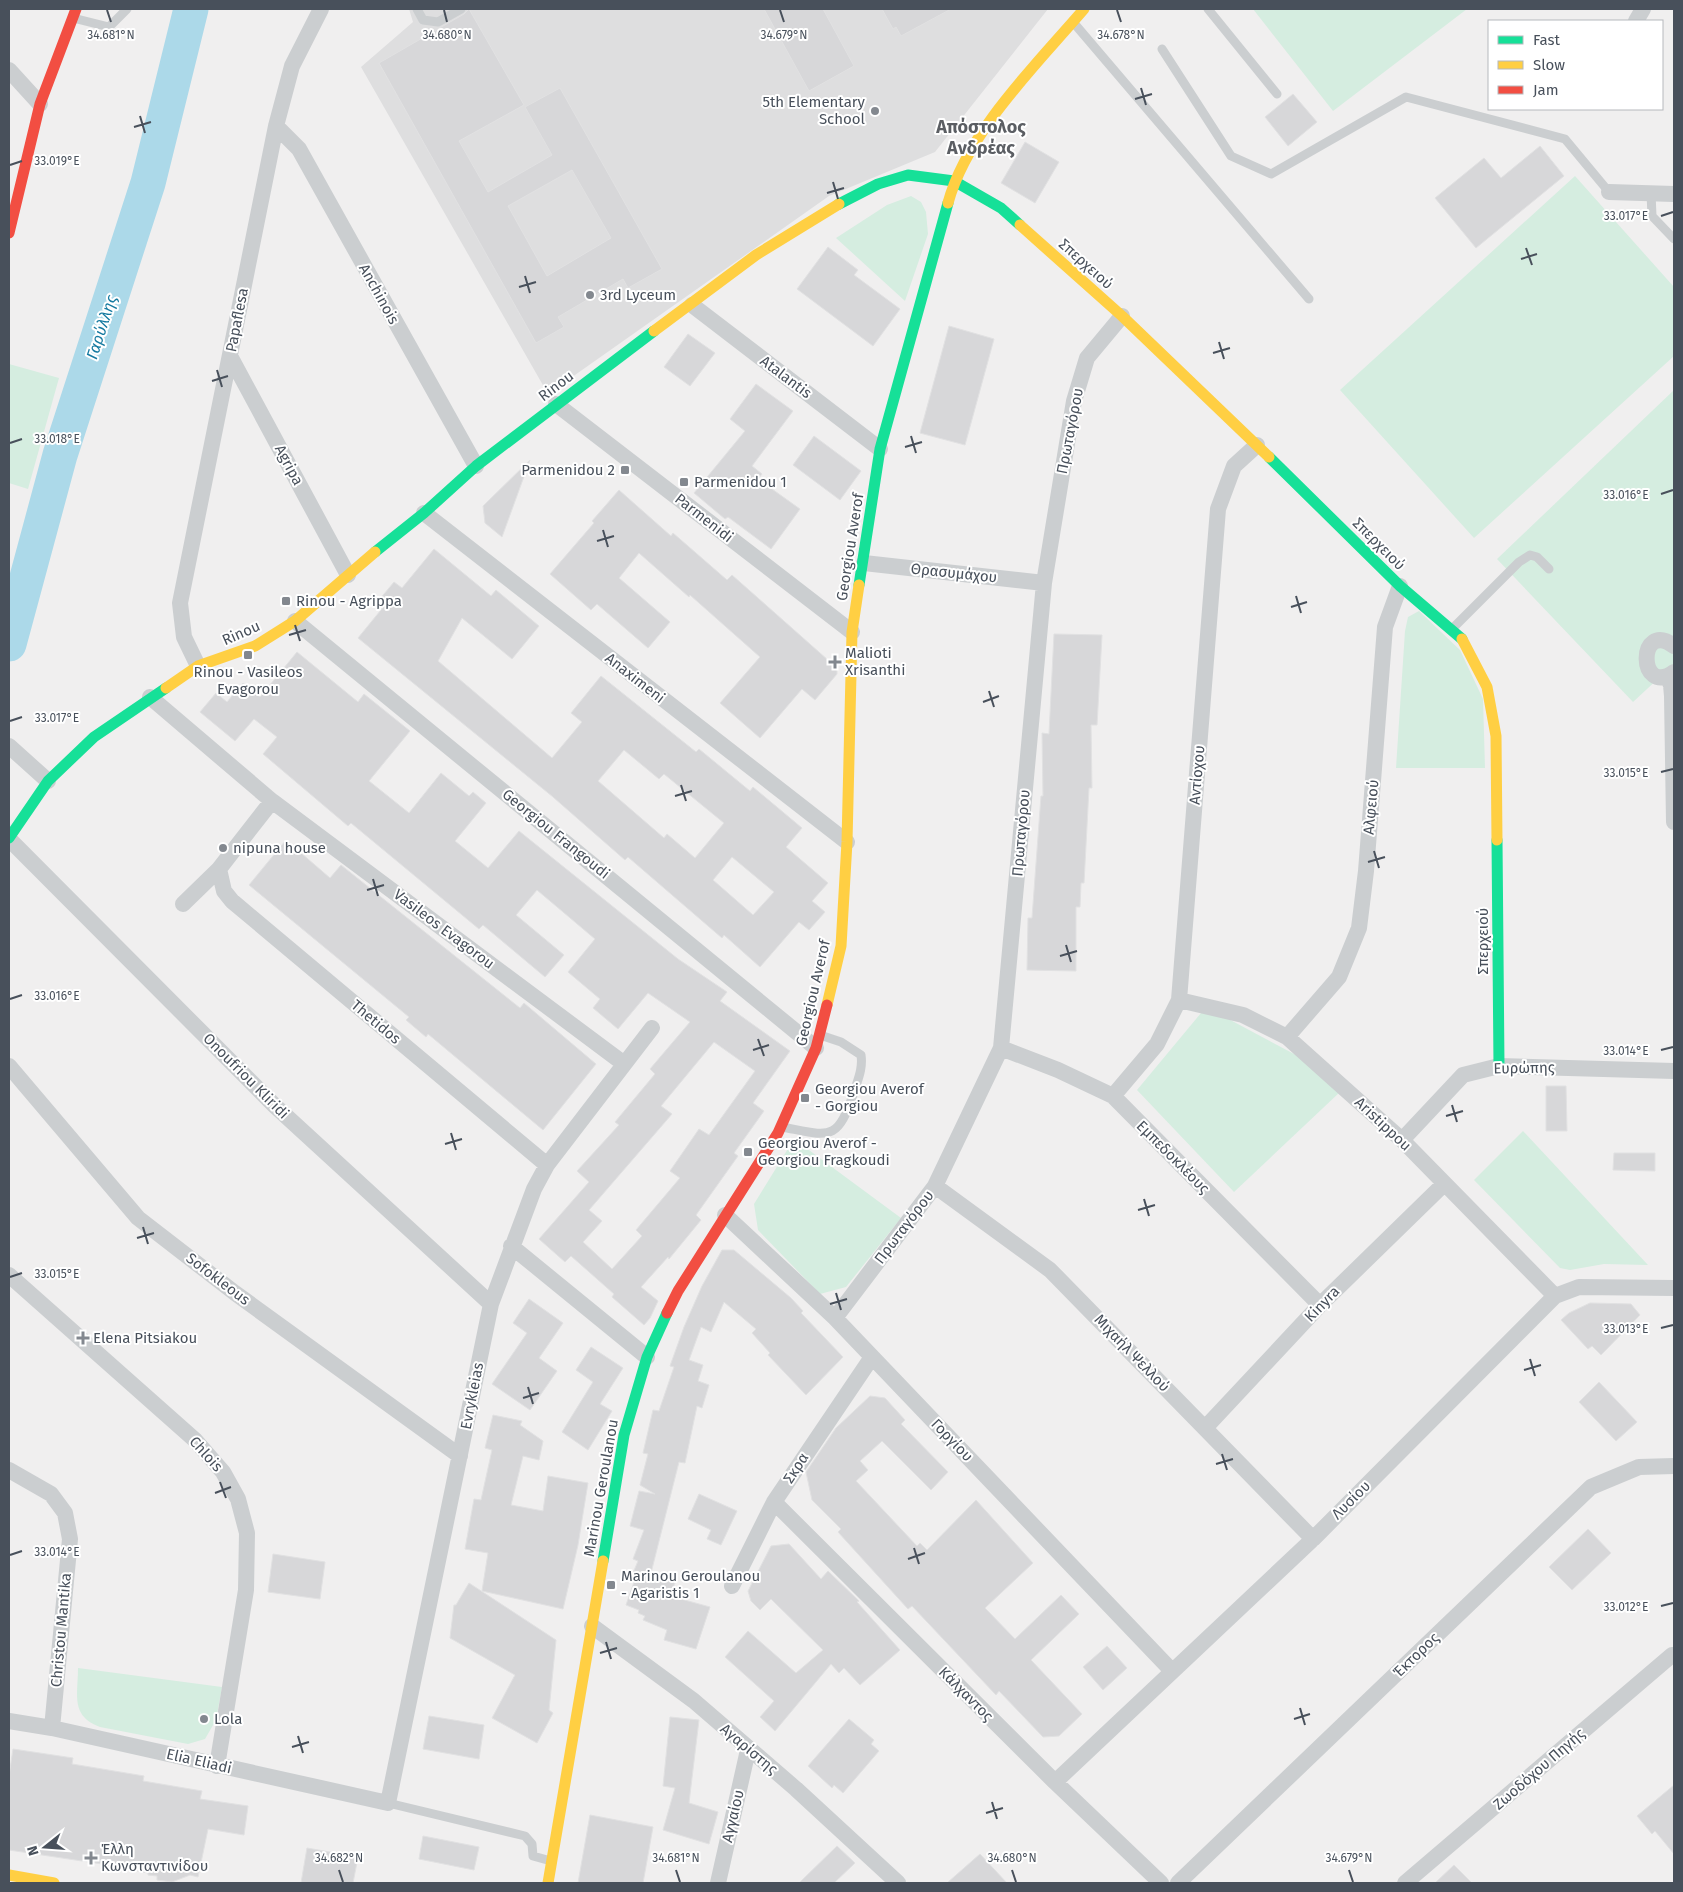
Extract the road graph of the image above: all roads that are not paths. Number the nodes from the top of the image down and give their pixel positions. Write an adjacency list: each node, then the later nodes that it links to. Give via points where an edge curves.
1 (127, 9): 8 (lane, via 109,27)
2 (321, 9): 15 (street, Papaflesa, via 292,66)
3 (417, 9): 4 (lane, via 423,20 438,22)
4 (461, 9)
5 (1084, 9): 10 (street, Georgiou Averof)
6 (1208, 9): 13 (lane)
7 (1643, 9): 9 (street)
8 (75, 13): 14 (street)
9 (1637, 20)
10 (1073, 21): 16 (street, Georgiou Averof, via 999,107); 22 (lane)
11 (1162, 49): 17 (lane, via 1231,156 1271,174 1406,97 1565,139)
12 (9, 70): 14 (street)
13 (1277, 94)
14 (40, 104): 20 (street)
15 (276, 126): 25 (street, Papaflesa); 29 (street, Anchinois, via 298,149)
16 (954, 181): 23 (street, Rinou, via 908,175 878,184 756,255); 24 (street, Σπερχειού, via 1001,208); 28 (street, Georgiou Averof)
17 (1609, 192): 18 (street)
18 (1651, 193): 19 (street); 21 (lane, via 1652,216)
19 (1674, 194)
20 (9, 233)
21 (1674, 239)
22 (1309, 299)
23 (692, 305): 26 (street, Rinou); 28 (street, Atalantis)
24 (1122, 316): 27 (street, Σπερχειού); 34 (street, Πρωταγόρου, via 1087,358 1074,401)
25 (230, 356): 33 (street, Agripa); 40 (street, Papaflesa, via 180,603 184,637)
26 (556, 404): 29 (street, Rinou); 38 (street, Parmenidi)
27 (1257, 445): 35 (street, Σπερχειού); 51 (street, Αντίοχου, via 1234,466 1218,508)
28 (880, 449): 31 (street, Georgiou Averof)
29 (476, 466): 30 (street, Rinou)
30 (424, 513): 33 (street, Rinou, via 409,522); 48 (street, Anaximeni)
31 (864, 563): 34 (street, Θρασυμάχου); 38 (street, Georgiou Averof)
32 (1548, 569): 37 (lane, via 1537,557 1530,555)
33 (348, 575): 36 (street, Rinou)
34 (1044, 583): 55 (street, Πρωταγόρου)
35 (1400, 586): 37 (street, Σπερχειού); 53 (street, Αλφειού, via 1386,627 1359,928 1339,977)
36 (295, 621): 40 (street, Rinou, via 255,646); 54 (street, Georgiou Frangoudi)
37 (1451, 630): 57 (street, Σπερχειού, via 1464,641 1487,687 1496,736)
38 (852, 632): 48 (street, Georgiou Averof)
39 (1674, 646): 41 (street, via 1656,642 1646,655 1650,672 1661,676)
40 (198, 666): 42 (street, Rinou)
41 (1670, 674): 46 (street)
42 (150, 697): 44 (street, Rinou, via 94,738); 45 (street, Vasileos Evagorou)
43 (9, 746): 44 (street)
44 (48, 782): 47 (street, Rinou)
45 (272, 801): 49 (street); 56 (street, Vasileos Evagorou)
46 (1674, 822)
47 (9, 839): 71 (street, Onoufriou Kliridi, via 274,1105)
48 (847, 842): 54 (street, Georgiou Averof, via 841,946)
49 (219, 869): 50 (street); 63 (street, Thetidos, via 224,891 232,901)
50 (183, 904)
51 (1179, 1000): 53 (street, Aristippou, via 1243,1015); 60 (street, Αντίοχου, via 1157,1044)
52 (652, 1028): 56 (street, Evrykleias)
53 (1287, 1037): 62 (street, Aristippou)
54 (818, 1042): 61 (street, Georgiou Averof); 61 (lane, via 841,1042 860,1055 863,1066 845,1120 837,1128 822,1134)
55 (1001, 1048): 60 (street, Εμπεδοκλέους); 65 (street, Πρωταγόρου)
56 (624, 1063): 63 (street, Evrykleias)
57 (1499, 1066): 58 (street, Ευρώπης); 62 (street, Ευρώπης, via 1464,1075)
58 (1674, 1071)
59 (10, 1072): 77 (street, Sofokleous, via 138,1218 235,1293)
60 (1113, 1096): 72 (street, Εμπεδοκλέους)
61 (780, 1130): 66 (street, Marinou Geroulanou)
62 (1402, 1140): 64 (street, Aristippou)
63 (547, 1165): 67 (street, Evrykleias)
64 (1444, 1184): 70 (street, Aristippou); 72 (street, Kinyra)
65 (935, 1186): 73 (street, Πρωταγόρου); 76 (street, Μιχαήλ Ψελλού, via 1050,1270)
66 (725, 1215): 73 (street, Γοργίου); 74 (street, Marinou Geroulanou, via 678,1291)
67 (511, 1246): 71 (street, Evrykleias); 74 (street)
68 (9, 1275): 89 (street, Chlois, via 195,1440 223,1472 238,1498 247,1533 246,1590)
69 (1674, 1288): 70 (street, Λυσίου, via 1579,1287)
70 (1555, 1296): 81 (street, Λυσίου)
71 (491, 1304): 77 (street, Evrykleias)
72 (1320, 1305): 76 (street, Kinyra)
73 (835, 1318): 75 (street, Γοργίου)
74 (647, 1357): 83 (street, Marinou Geroulanou, via 624,1435)
75 (872, 1357): 80 (street, Σκρα); 85 (street, Γοργίου)
76 (1205, 1428): 81 (street, Μιχαήλ Ψελλού)
77 (460, 1456): 91 (street, Evrykleias)
78 (1674, 1466): 99 (street, Έκτορος, via 1639,1467 1591,1487)
79 (9, 1470): 87 (street, Christou Mantika, via 51,1494 64,1513 70,1539)
80 (774, 1502): 82 (street, Σκρα); 90 (street, Κάλχαντος)
81 (1313, 1539): 85 (street, Λυσίου)
82 (732, 1586)
83 (592, 1626): 88 (street, Αγαρίστης, via 694,1701); 92 (street, Marinou Geroulanou)
84 (1673, 1651): 100 (street, Ζωοδόχου Πηγής)
85 (1172, 1671): 90 (street, Λυσίου)
86 (9, 1721): 87 (street, Elia Eliadi)
87 (52, 1728): 89 (street, Elia Eliadi)
88 (748, 1750): 96 (street, Αγγαίου); 97 (street, Αγαρίστης, via 796,1789)
89 (217, 1766): 91 (street, Elia Eliadi)
90 (1055, 1782): 98 (street, Κάλχαντος)
91 (388, 1804): 92 (lane, via 525,1836 532,1844 533,1856)
92 (551, 1861): 95 (street, Marinou Geroulanou)
93 (9, 1875): 94 (street)
94 (54, 1883)
95 (548, 1883)
96 (718, 1883)
97 (898, 1883)
98 (1161, 1883)
99 (1178, 1883)
100 (1405, 1883)

